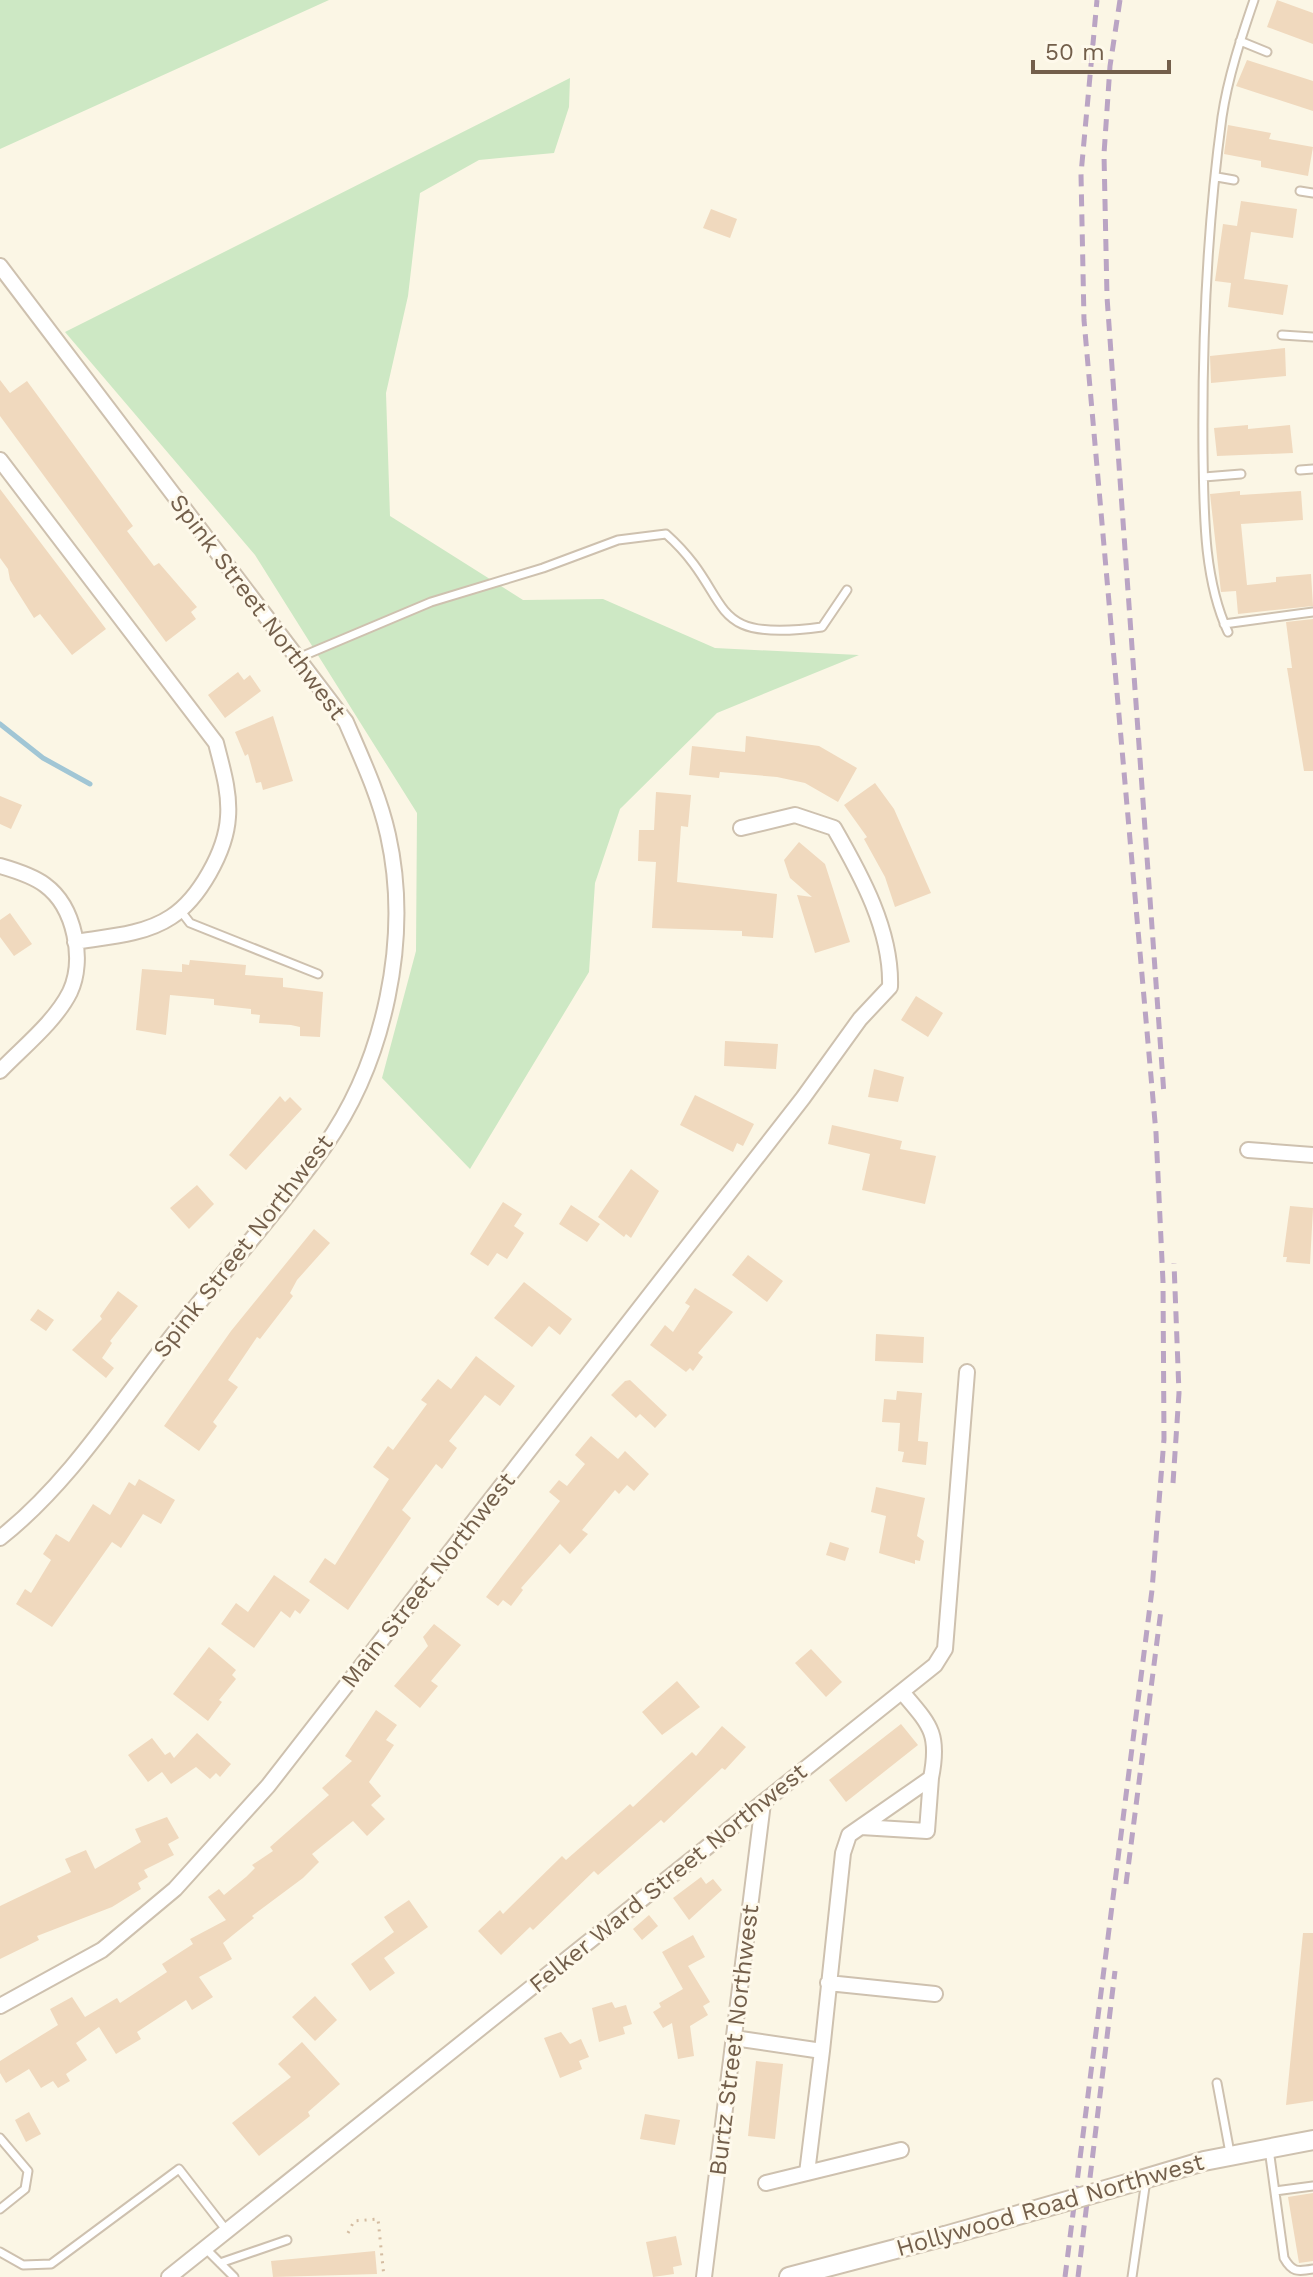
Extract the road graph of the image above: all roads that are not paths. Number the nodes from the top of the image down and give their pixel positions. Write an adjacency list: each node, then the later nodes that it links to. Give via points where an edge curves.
1 (1254, 0): 2 (lane)
2 (1240, 41): 3 (lane); 4 (lane, via 1222,115)
3 (1267, 52)
4 (1217, 177): 5 (lane); 15 (lane, via 1205,340)
5 (1234, 180)
6 (1300, 191): 7 (lane)
7 (1313, 193)
8 (0, 266): 18 (street, Spink Street Northwest)
9 (1282, 335): 10 (lane)
10 (1313, 337)
11 (0, 460): 21 (street, via 216,743 228,818 211,865 192,900)
12 (1313, 469): 13 (lane)
13 (1300, 470)
14 (1241, 474): 15 (lane)
15 (1204, 477): 17 (lane, via 1216,606 1226,628)
16 (847, 590): 18 (lane, via 822,627 781,633 745,629 716,604 683,549 666,534 618,540 431,602)
17 (1313, 612)
18 (298, 658): 28 (street, Spink Street Northwest, via 346,722 377,795 388,837 395,881 394,961 377,1038 355,1093 325,1145 79,1460)
19 (741, 828): 35 (street, Main Street Northwest, via 795,815 834,828 858,869 891,957 890,987 860,1019 268,1786 175,1889 102,1950)
20 (4, 870): 22 (street, via 45,885 70,919)
21 (180, 910): 22 (street, via 130,933); 23 (lane, via 190,923)
22 (75, 942): 24 (street, via 78,957 68,995)
23 (318, 974)
24 (0, 1071)
25 (1248, 1150): 26 (street)
26 (1313, 1155)
27 (967, 1372): 29 (street, Felker Ward Street Northwest, via 945,1649 935,1665)
28 (0, 1538)
29 (902, 1692): 30 (street, via 934,1729); 31 (street, Felker Ward Street Northwest)
30 (931, 1778): 32 (street); 32 (street, via 927,1831)
31 (763, 1803): 36 (street, Burtz Street Northwest); 50 (street, Felker Ward Street Northwest)
32 (861, 1827): 33 (street, via 849,1835 843,1853)
33 (828, 1983): 34 (street); 37 (street)
34 (935, 1994)
35 (0, 2006)
36 (734, 2038): 37 (street); 58 (street, Burtz Street Northwest)
37 (822, 2051): 44 (street)
38 (1217, 2083): 43 (lane)
39 (0, 2138): 49 (lane, via 28,2171 25,2189)
40 (1313, 2140): 41 (street, Hollywood Road Northwest)
41 (1269, 2148): 43 (street, Hollywood Road Northwest); 48 (lane)
42 (901, 2150): 44 (street)
43 (1230, 2156): 45 (street, Hollywood Road Northwest)
44 (807, 2173): 46 (street)
45 (1142, 2179): 59 (street, Hollywood Road Northwest, bridge); 60 (lane)
46 (766, 2183)
47 (1313, 2186): 48 (lane)
48 (1275, 2191): 55 (lane, via 1284,2258 1297,2272)
49 (0, 2209)
50 (227, 2231): 52 (street, Felker Ward Street Northwest); 53 (lane, via 179,2169 51,2264 23,2265)
51 (287, 2240): 54 (lane)
52 (205, 2248): 54 (lane); 56 (street, Felker Ward Street Northwest)
53 (0, 2252)
54 (220, 2263): 57 (lane)
55 (1313, 2269)
56 (169, 2277)
57 (234, 2277)
58 (704, 2277)
59 (789, 2277)
60 (1132, 2277)

